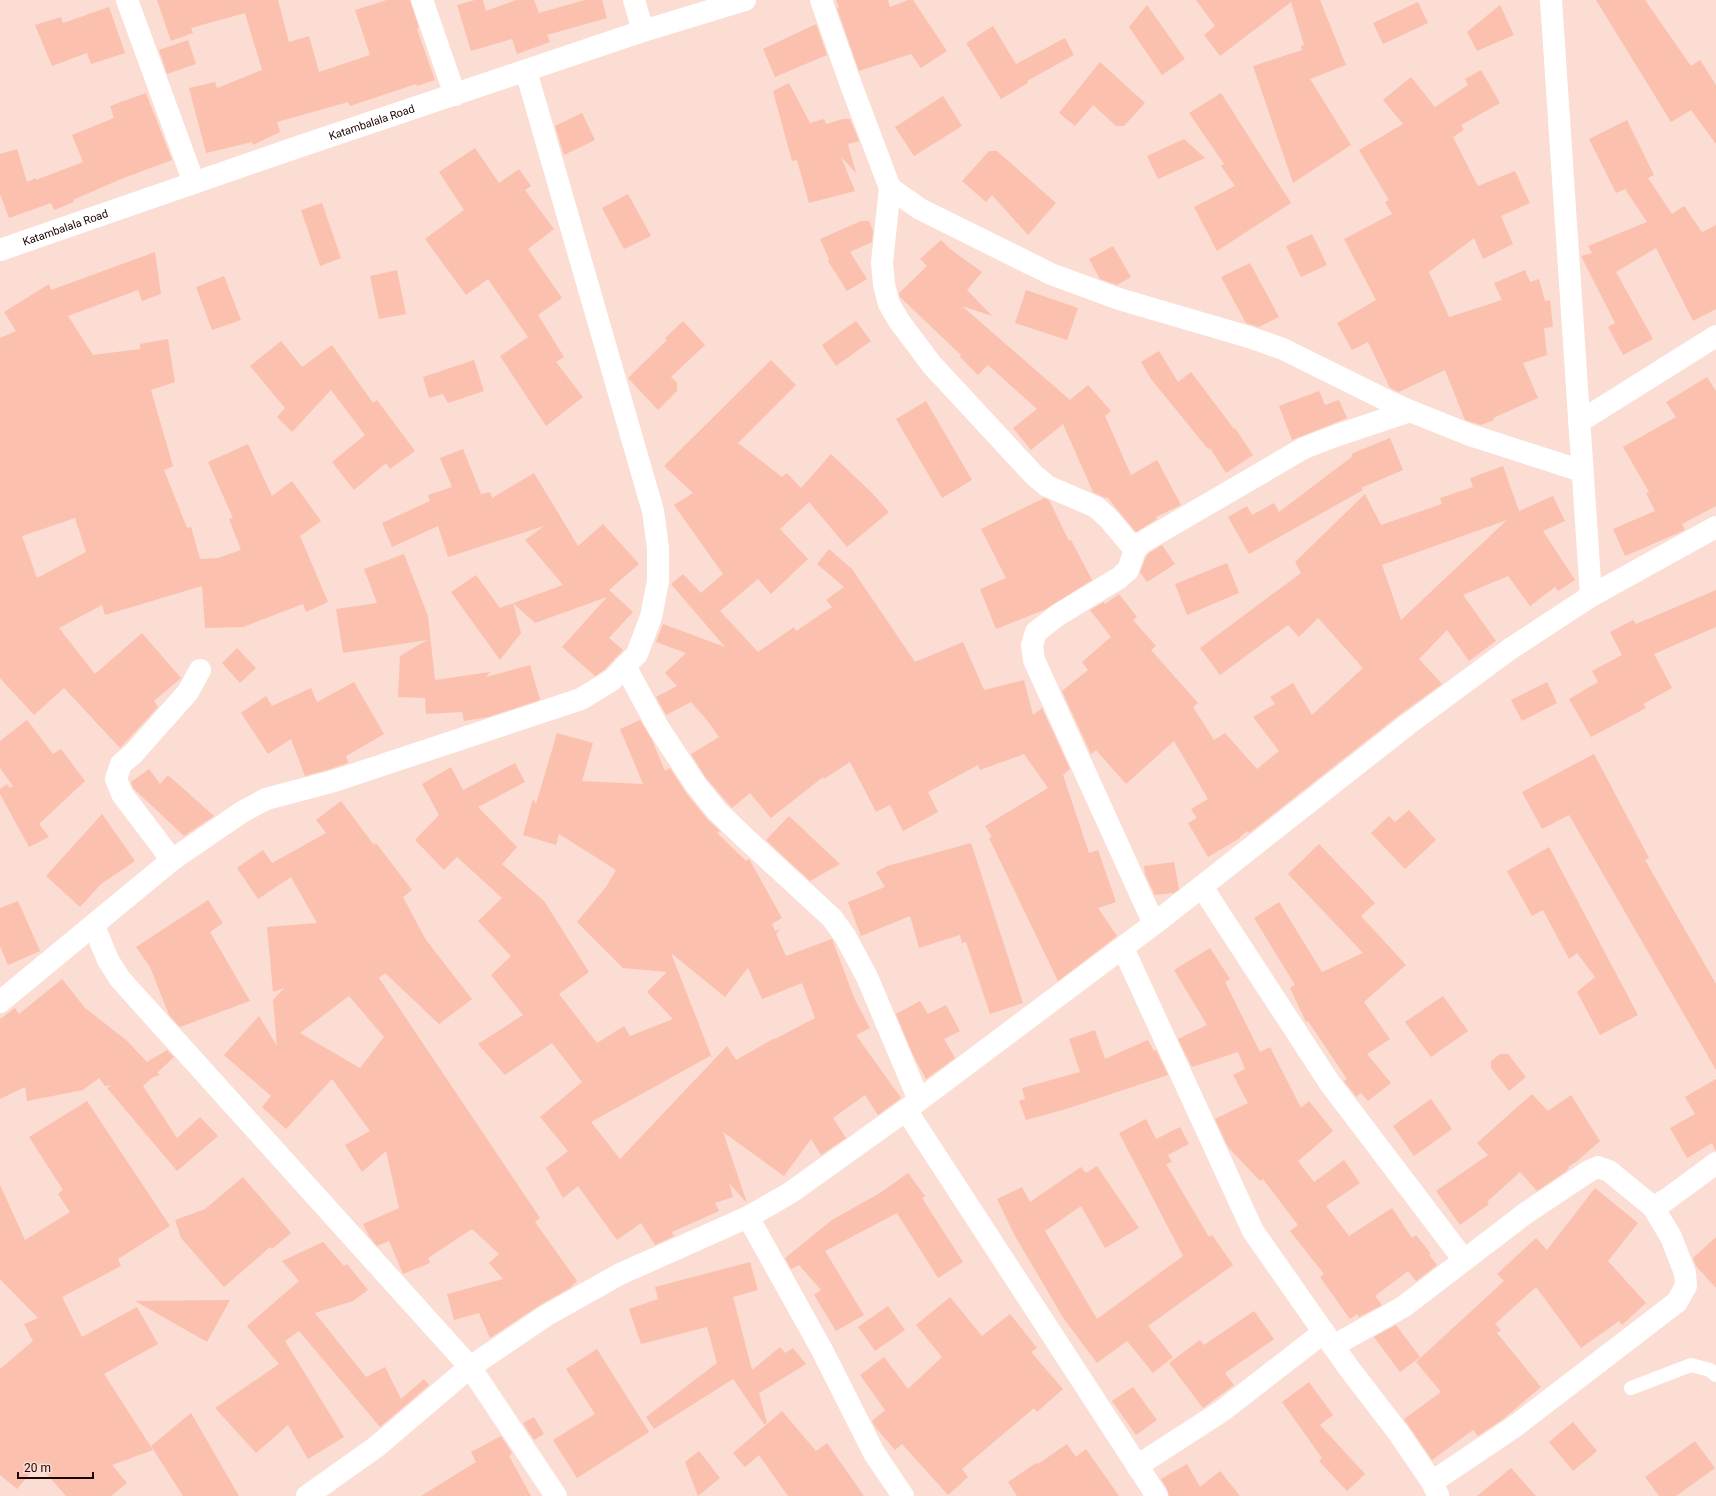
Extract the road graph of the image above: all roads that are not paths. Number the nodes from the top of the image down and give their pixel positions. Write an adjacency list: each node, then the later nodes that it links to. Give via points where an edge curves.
1 (127, 0): 10 (street)
2 (422, 0): 9 (street)
3 (634, 0): 7 (street)
4 (745, 0): 7 (street, Katambalala Road)
5 (821, 0): 11 (street)
6 (1551, 0): 15 (street)
7 (643, 32): 8 (street, Katambalala Road)
8 (526, 71): 9 (street, Katambalala Road); 20 (street, via 653,511 658,548 658,581 651,616 637,654)
9 (455, 94): 10 (street, Katambalala Road)
10 (194, 183): 12 (street, Katambalala Road)
11 (890, 188): 14 (street, via 920,209 1052,274 1119,299 1283,349); 18 (street, via 882,262 889,304 899,321 932,365 1034,475 1047,486 1096,507)
12 (0, 250)
13 (1716, 336): 15 (street)
14 (1410, 411): 16 (street, via 1470,435); 18 (street, via 1304,448 1160,532)
15 (1579, 422): 16 (street)
16 (1582, 471): 19 (street)
17 (1716, 527): 19 (street)
18 (1136, 550): 24 (street, via 1128,570 1046,624 1036,632 1032,645 1034,660)
19 (1591, 596): 23 (street, via 1510,649 1407,725)
20 (626, 666): 22 (street, via 612,680 581,699 334,781 266,800 242,812); 28 (street, via 658,727 696,785 717,811 832,918 845,936 867,977)
21 (200, 670): 22 (street, via 188,692 121,764 116,779 122,794)
22 (172, 860): 25 (street)
23 (1202, 887): 24 (street); 32 (street, via 1329,1082)
24 (1154, 924): 26 (street)
25 (94, 926): 27 (street); 34 (street, via 108,960 120,979)
26 (1123, 948): 28 (street); 33 (street, via 1253,1231)
27 (0, 1002)
28 (913, 1105): 31 (street, via 790,1194); 37 (street)
29 (1716, 1164): 30 (street)
30 (1653, 1207): 32 (street, via 1609,1171 1598,1167 1526,1213); 38 (street, via 1671,1237 1685,1273 1686,1286 1677,1302)
31 (748, 1217): 34 (street, via 620,1274 548,1315); 41 (street, via 822,1350 874,1453)
32 (1464, 1260): 33 (street, via 1402,1307)
33 (1328, 1339): 37 (street); 38 (street, via 1398,1432)
34 (470, 1367): 39 (street, via 376,1447); 40 (street)
35 (1716, 1375): 36 (lane, via 1710,1370 1691,1365)
36 (1631, 1388)
37 (1137, 1466): 42 (street)
38 (1435, 1489)
39 (307, 1496)
40 (556, 1496)
41 (903, 1496)
42 (1157, 1496)

